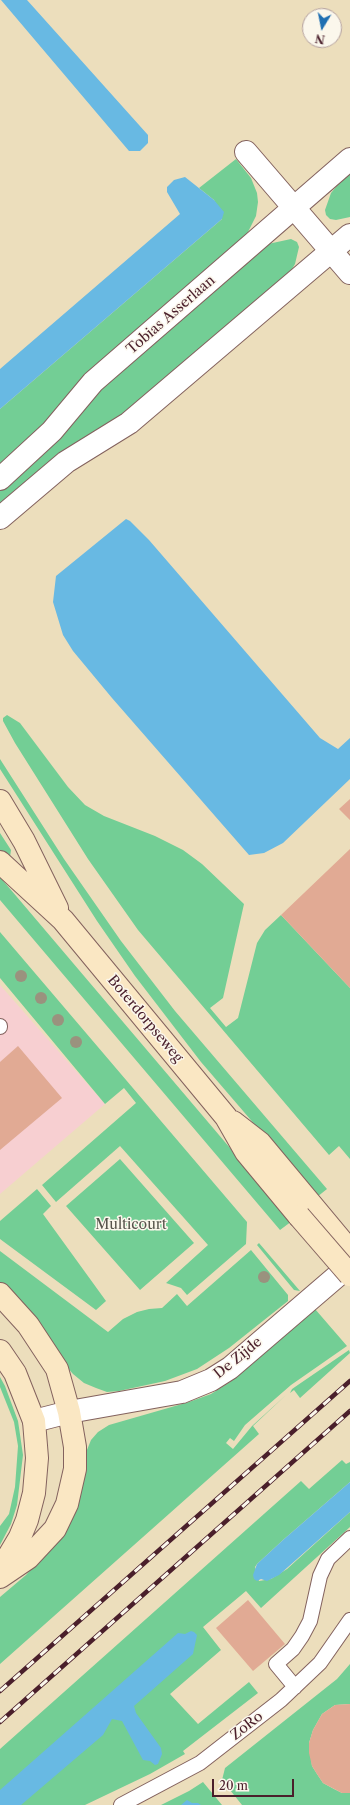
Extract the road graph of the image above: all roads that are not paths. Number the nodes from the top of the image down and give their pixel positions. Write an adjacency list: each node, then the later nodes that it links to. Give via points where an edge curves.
1 (246, 152): 3 (street)
2 (350, 159): 3 (street, Tobias Asserlaan)
3 (294, 208): 5 (street); 7 (street, Tobias Asserlaan, via 93,382 52,431)
4 (350, 235): 5 (street)
5 (331, 251): 6 (street); 8 (street, via 129,423 66,462)
6 (350, 273)
7 (0, 479)
8 (0, 518)
9 (0, 801): 11 (main road, Boterdorpseweg, via 24,840)
10 (0, 862): 11 (main road, Boterdorpseweg)
11 (63, 920): 12 (main road, Boterdorpseweg, via 226,1117 246,1152)
12 (306, 1211): 13 (main road, Boterdorpseweg); 15 (main road, Boterdorpseweg, bridge)
13 (350, 1251)
14 (350, 1265): 18 (street, De Zijde, via 230,1368 211,1380 182,1392)
15 (350, 1275)
16 (0, 1294): 18 (main road, via 28,1325 57,1369)
17 (0, 1352): 19 (main road, via 15,1373)
18 (69, 1412): 19 (street, De Zijde); 22 (main road, via 75,1469 67,1504 55,1529 28,1558)
19 (34, 1421): 21 (main road, via 37,1458 34,1493 27,1520)
20 (350, 1538): 24 (lane, via 328,1559 320,1576 310,1621 293,1649 276,1664)
21 (0, 1571)
22 (0, 1577)
23 (350, 1620): 24 (lane, ZoRo, via 320,1663)
24 (296, 1687): 25 (lane, ZoRo, via 200,1763)
25 (121, 1805)

